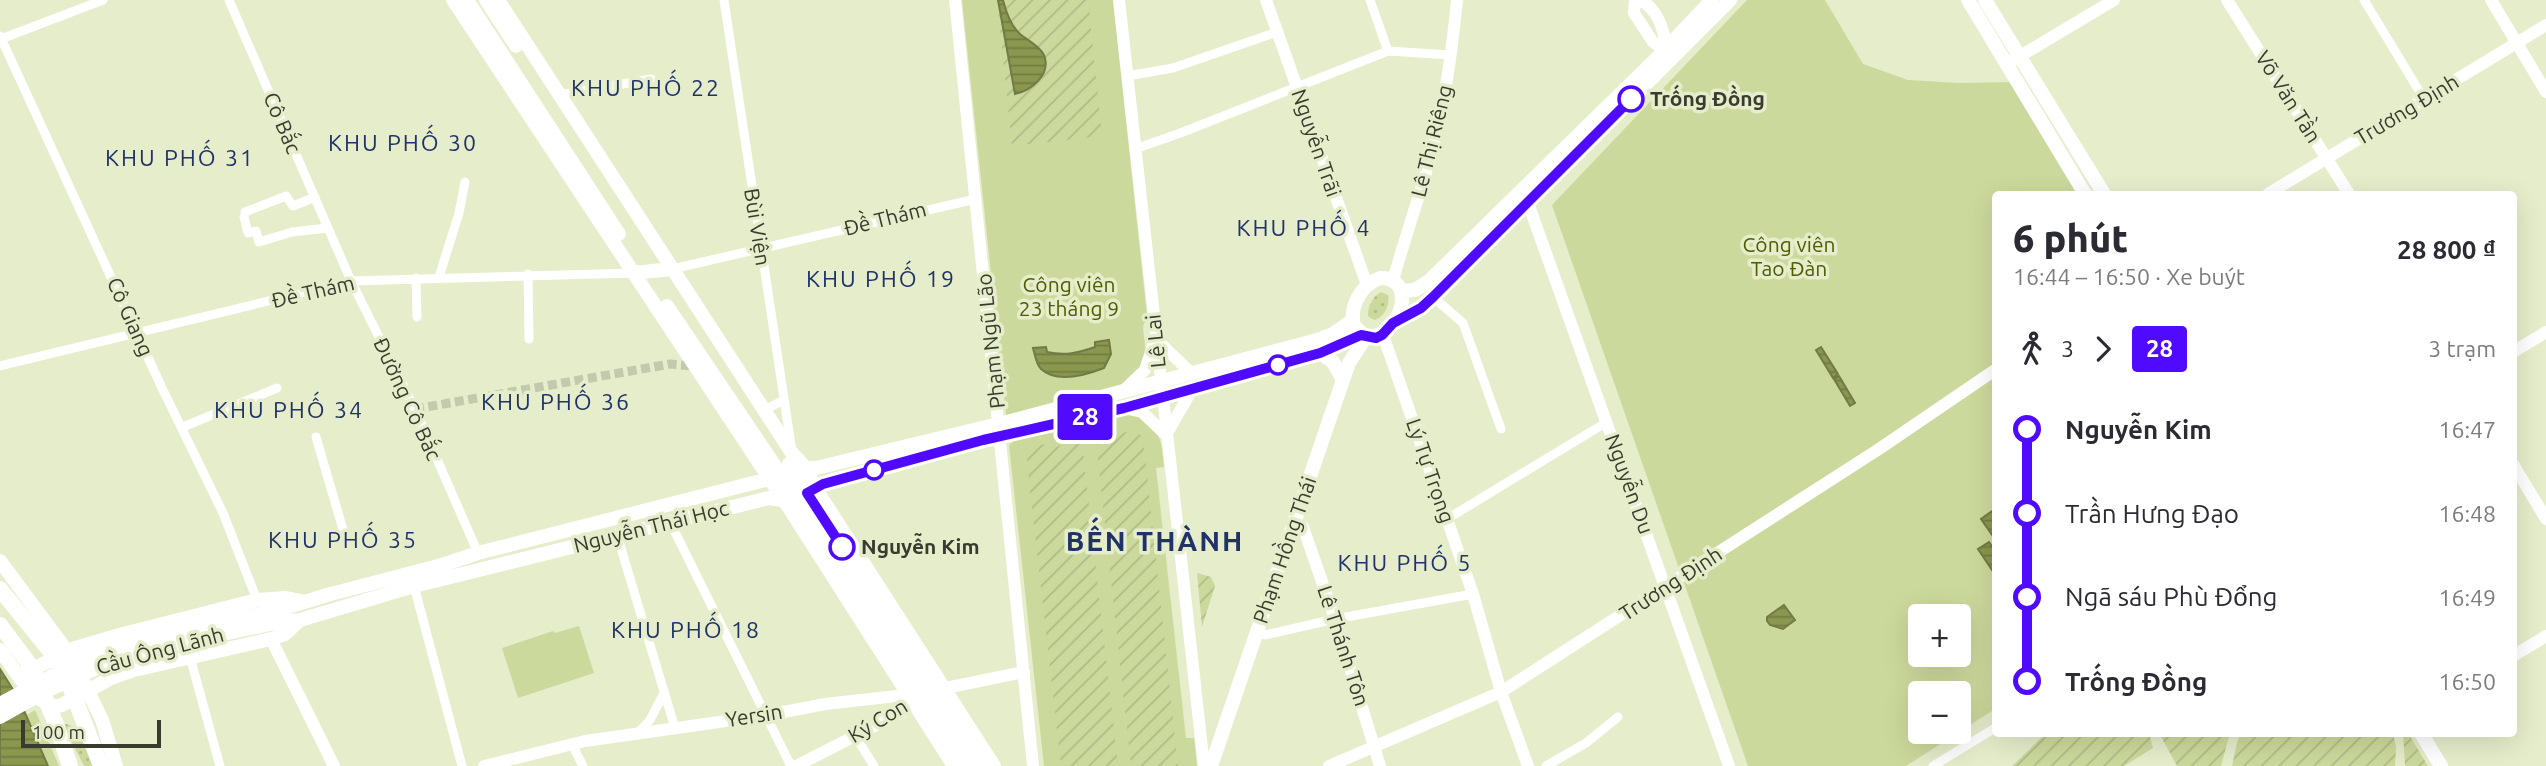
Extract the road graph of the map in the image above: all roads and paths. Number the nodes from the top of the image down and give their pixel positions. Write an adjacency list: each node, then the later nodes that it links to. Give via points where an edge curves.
1 (103, 0): 24 (street)
2 (229, 0): 44 (street, Cô Bắc)
3 (486, 0): 21 (main road)
4 (724, 0): 49 (street, Bùi Viện)
5 (955, 0): 45 (street, Phạm Ngũ Lão)
6 (1119, 0): 30 (street, Lê Lai)
7 (1266, 0): 23 (street, Nguyễn Trãi)
8 (1370, 0): 26 (street)
9 (1457, 0): 28 (street, Lê Thị Riêng)
10 (1635, 0): 27 (street, via 1634,13 1653,43)
11 (1640, 0): 27 (street, via 1647,3 1666,34)
12 (1712, 0): 27 (main road)
13 (1730, 0): 27 (main road)
14 (1968, 0): 29 (main road)
15 (1985, 0): 29 (main road)
16 (2114, 0): 29 (street)
17 (2227, 0): 38 (street, Võ Văn Tần)
18 (2364, 0): 35 (street)
19 (2491, 0): 25 (street)
20 (463, 3): 36 (main road)
21 (500, 10): 34 (main road)
22 (2546, 25): 25 (street, Trương Định)
23 (1277, 32): 30 (street, via 1173,68); 32 (street, Nguyễn Trãi)
24 (1, 37): 63 (street, Cô Giang)
25 (2517, 43): 33 (street); 35 (street, Trương Định)
26 (1388, 51): 28 (street); 32 (street)
27 (1669, 53): 46 (main road); 57 (main road, via 1429,281 1415,290)
28 (1451, 55): 57 (street, Lê Thị Riêng)
29 (2012, 61): 40 (main road); 41 (main road)
30 (1127, 76): 37 (street, Lê Lai)
31 (651, 79): 34 (street)
32 (1296, 86): 37 (street); 56 (street, Nguyễn Trãi)
33 (2546, 92)
34 (555, 97): 36 (main road); 50 (main road)
35 (2424, 99): 38 (street, Trương Định)
36 (532, 109): 51 (main road)
37 (1135, 149): 65 (street, Lê Lai)
38 (2326, 159): 42 (street, Trương Định); 43 (street, Võ Văn Tần)
39 (465, 182): 53 (street)
40 (2083, 191)
41 (2102, 191)
42 (2273, 191)
43 (2347, 191)
44 (315, 197): 47 (street, Cô Bắc); 47 (street, via 293,206 286,197 245,215 248,233 256,231 259,242)
45 (976, 199): 49 (street, Ðề Thám); 83 (street, Phạm Ngũ Lão)
46 (1528, 203): 58 (main road); 80 (street, Nguyễn Du)
47 (328, 228): 48 (street, Cô Bắc)
48 (336, 245): 55 (street, Đường Cô Bắc)
49 (760, 250): 50 (street, Ðề Thám); 77 (street, Bùi Viện)
50 (667, 269): 51 (main road); 79 (main road)
51 (639, 272): 52 (street, Ðề Thám); 88 (main road, via 734,416)
52 (528, 274): 53 (street, Ðề Thám); 66 (street)
53 (439, 277): 54 (street, Ðề Thám)
54 (416, 278): 55 (street, Ðề Thám); 59 (street)
55 (351, 281): 63 (street, Ðề Thám); 100 (street, Đường Cô Bắc)
56 (1367, 285): 57 (main road, via 1380,278); 60 (main road, via 1354,305)
57 (1397, 285): 61 (main road, via 1401,308)
58 (1433, 297): 61 (main road); 82 (street, via 1464,323)
59 (417, 317)
60 (1353, 320): 64 (main road, via 1356,330); 72 (main road, via 1333,334)
61 (1393, 323): 64 (main road)
62 (2546, 332): 67 (street)
63 (137, 333): 69 (street, Ðề Thám); 81 (street, Cô Giang)
64 (1371, 336): 68 (main road); 71 (main road, Phạm Hồng Thái, via 1349,363); 93 (street, Lý Tự Trọng); 96 (main road, Phạm Hồng Thái)
65 (1155, 338): 72 (street); 73 (street, Lê Lai); 75 (street, via 1145,370)
66 (529, 339)
67 (2517, 350)
68 (1320, 353): 71 (main road, via 1333,362); 72 (main road)
69 (0, 366)
70 (1992, 372): 104 (street, Trương Định)
71 (1343, 380): 114 (main road, Phạm Hồng Thái)
72 (1193, 381): 73 (main road); 76 (main road); 84 (street)
73 (1160, 382): 75 (main road); 76 (street, Lê Lai)
74 (277, 388): 81 (street)
75 (1123, 391): 83 (main road)
76 (1162, 397): 78 (main road); 84 (street, Lê Lai)
77 (784, 400): 79 (street); 86 (street, Bùi Viện)
78 (1124, 408): 83 (main road); 84 (street, via 1142,412)
79 (761, 413): 86 (main road); 88 (main road)
80 (1607, 422): 93 (street); 104 (street, Nguyễn Du)
81 (183, 427): 107 (street, Cô Giang)
82 (1501, 429)
83 (1000, 430): 88 (main road, Nguyễn Thái Học); 89 (main road, Nguyễn Thái Học); 125 (street, Phạm Ngũ Lão)
84 (1166, 436): 160 (street, Lê Lai)
85 (316, 437): 97 (street)
86 (792, 453): 88 (main road)
87 (2517, 471): 94 (street)
88 (787, 474): 90 (main road); 90 (main road); 92 (main road, Nguyễn Thái Học)
89 (831, 481): 90 (main road, Nguyễn Thái Học); 91 (main road)
90 (800, 495): 91 (main road); 95 (main road, Nguyễn Thái Học); 99 (main road)
91 (825, 503): 99 (main road)
92 (614, 519): 98 (main road); 100 (main road, Nguyễn Thái Học)
93 (1447, 519): 106 (street, Lý Tự Trọng)
94 (2546, 519)
95 (670, 522): 98 (main road, Nguyễn Thái Học); 133 (street)
96 (1303, 527): 110 (street, Lê Thánh Tôn); 114 (main road, Phạm Hồng Thái)
97 (344, 533)
98 (617, 535): 103 (main road, Nguyễn Thái Học); 128 (street)
99 (827, 536): 102 (main road); 102 (main road)
100 (478, 553): 108 (main road, Nguyễn Thái Học)
101 (0, 561): 112 (main road)
102 (852, 575): 117 (main road); 117 (main road)
103 (414, 586): 109 (main road, Nguyễn Thái Học); 150 (street)
104 (1666, 587): 127 (street, Trương Định); 167 (street, Nguyễn Du)
105 (0, 589): 120 (highway)
106 (1473, 594): 110 (street); 127 (street, Lý Tự Trọng)
107 (257, 600): 108 (main road, Nguyễn Thái Học); 113 (main road, Nguyễn Thái Học)
108 (303, 602): 109 (main road, Nguyễn Thái Học)
109 (291, 616): 116 (main road, Nguyễn Thái Học, via 285,634); 131 (main road, Cầu Ông Lãnh, via 132,645 82,660); 135 (main road, Cầu Ông Lãnh, via 112,661)
110 (1335, 619): 114 (street); 144 (street, Lê Thánh Tôn)
111 (0, 625): 124 (highway)
112 (55, 634): 118 (main road); 120 (main road)
113 (123, 634): 118 (main road, Nguyễn Thái Học); 123 (main road)
114 (1261, 634): 161 (main road, Phạm Hồng Thái); 162 (main road, Phạm Hồng Thái)
115 (2546, 636): 121 (street)
116 (271, 639): 122 (main road, Nguyễn Thái Học); 149 (street)
117 (895, 642): 129 (main road); 129 (main road)
118 (86, 645): 120 (main road, Nguyễn Thái Học)
119 (0, 650): 124 (main road)
120 (62, 654): 124 (main road, Nguyễn Thái Học); 130 (highway)
121 (2517, 654)
122 (190, 657): 123 (main road, Nguyễn Thái Học); 148 (street)
123 (134, 670): 126 (main road, Nguyễn Thái Học)
124 (26, 672): 132 (highway)
125 (1024, 673): 129 (street, Yersin); 159 (street, Phạm Ngũ Lão)
126 (111, 678): 130 (main road, Nguyễn Thái Học); 136 (main road, via 105,689)
127 (1502, 692): 144 (street, Trương Định); 165 (street, Lý Tự Trọng)
128 (664, 693): 138 (street); 140 (street)
129 (924, 694): 133 (street, Yersin); 141 (street, Ký Con); 155 (main road); 156 (main road); 157 (main road); 158 (main road)
130 (81, 701): 132 (main road, Nguyễn Thái Học); 136 (main road); 137 (highway); 146 (highway)
131 (0, 704)
132 (48, 705): 137 (highway)
133 (768, 715): 138 (street, Yersin); 153 (street)
134 (1618, 716): 166 (street, via 1586,743)
135 (0, 717)
136 (102, 720): 147 (main road)
137 (56, 724): 145 (highway)
138 (675, 728): 140 (street, Yersin)
139 (1992, 730): 168 (street)
140 (637, 734): 143 (street, Yersin)
141 (856, 737): 153 (street, Ký Con); 154 (street)
142 (2423, 737): 169 (main road)
143 (572, 744): 151 (street, Yersin); 152 (street)
144 (1374, 747): 163 (street, Trương Định); 164 (street, Lê Thánh Tôn)
145 (70, 766)
146 (101, 766)
147 (117, 766)
148 (220, 766)
149 (334, 766)
150 (462, 766)
151 (484, 766)
152 (583, 766)
153 (794, 766)
154 (874, 766)
155 (954, 766)
156 (966, 766)
157 (980, 766)
158 (994, 766)
159 (1033, 766)
160 (1204, 766)
161 (1211, 766)
162 (1221, 766)
163 (1329, 766)
164 (1380, 766)
165 (1528, 766)
166 (1546, 766)
167 (1729, 766)
168 (1933, 766)
169 (2441, 766)

